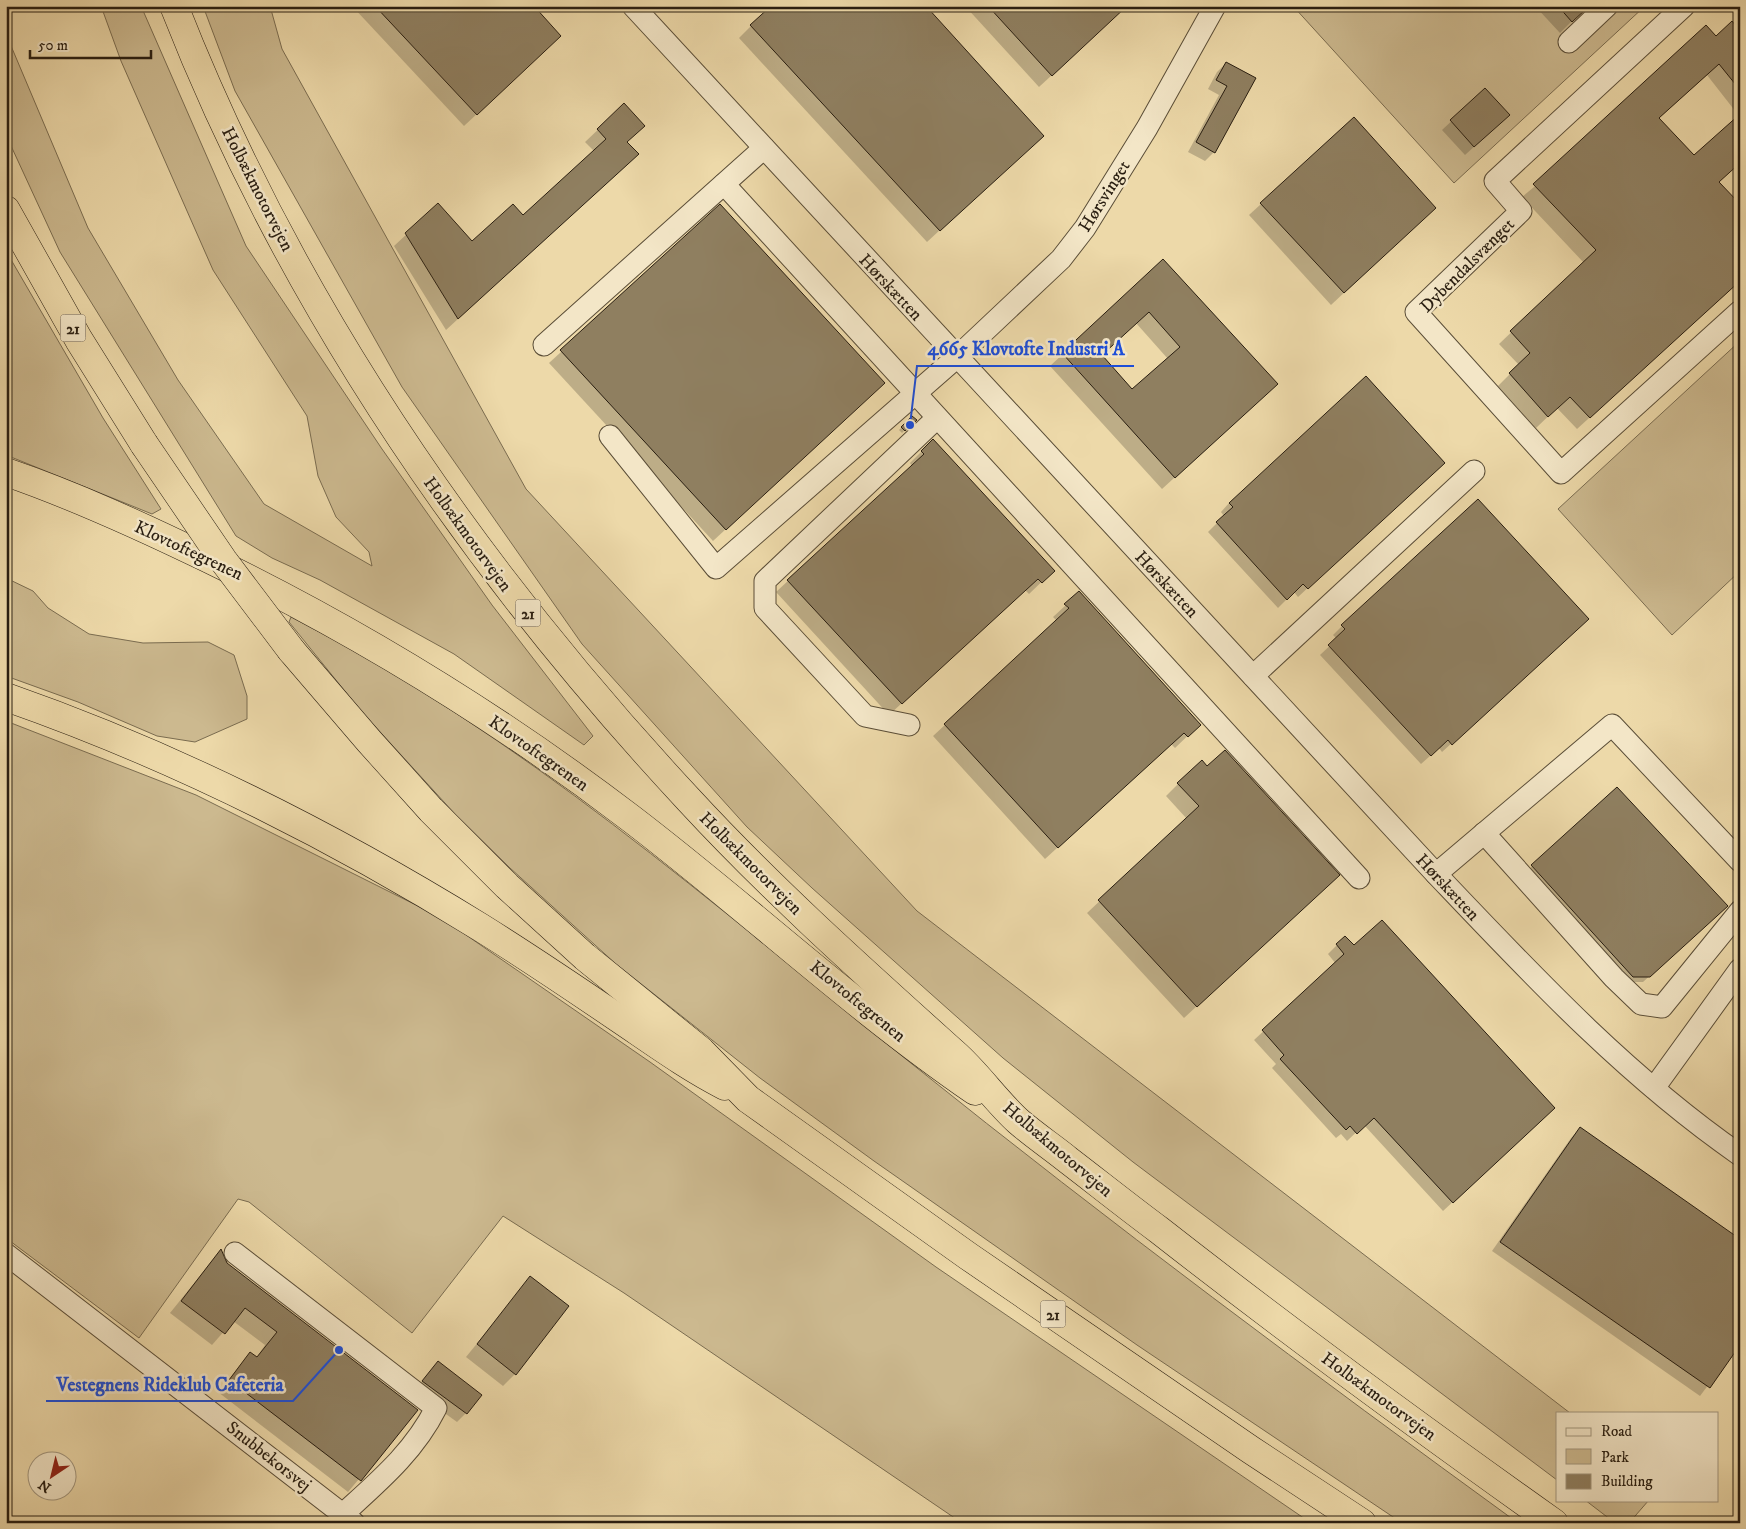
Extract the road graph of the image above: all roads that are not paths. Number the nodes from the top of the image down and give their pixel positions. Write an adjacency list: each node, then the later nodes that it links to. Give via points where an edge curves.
1 (174, 6): 29 (highway, Holbækmotorvejen / 21, via 192,53 246,169 315,298 412,456 503,582 691,803 845,956 958,1056)
2 (633, 6): 7 (street, Hørskætten)
3 (1214, 6): 12 (street, Hørsvinget, via 1147,128 1086,228 1062,259)
4 (1607, 6): 6 (street)
5 (1684, 6): 10 (street, Dybendalsvænget, via 1495,181 1521,212 1416,312 1561,473)
6 (1569, 42)
7 (764, 148): 8 (street); 12 (street, Hørskætten)
8 (724, 184): 11 (street); 13 (street)
9 (6, 210): 28 (highway, 21, bridge, via 79,340 144,444 223,560 291,650 388,762 507,886 586,957 701,1051)
10 (1740, 311)
11 (544, 345)
12 (957, 357): 13 (street, Hørsvinget); 18 (street, Hørskætten)
13 (914, 394): 14 (street); 15 (street, Hørsvinget, via 716,568)
14 (937, 418): 20 (street, via 765,581 765,608 865,716); 24 (street)
15 (610, 436)
16 (1474, 471): 18 (street)
17 (6, 472): 29 (highway, Klovtoftegrenen, via 132,523 273,590 485,715 627,815 918,1050)
18 (1252, 676): 23 (street, Hørskætten)
19 (6, 697): 28 (highway, via 160,758 371,862 534,961 689,1068)
20 (909, 725)
21 (1484, 833): 22 (street, via 1612,725); 23 (street); 25 (street, via 1641,1004 1662,1007)
22 (1740, 861)
23 (1436, 874): 27 (street, Hørskætten, via 1556,1000)
24 (1359, 878)
25 (1740, 911)
26 (1740, 969): 27 (street)
27 (1654, 1088): 30 (street, Hørskætten)
28 (748, 1099): 34 (highway, 21, via 968,1256)
29 (1017, 1120): 35 (highway, Holbækmotorvejen / 21, via 1342,1370)
30 (1740, 1155)
31 (235, 1253): 33 (street, via 436,1408 426,1428)
32 (6, 1254): 33 (street, Snubbekorsvej)
33 (349, 1518)
34 (1362, 1523)
35 (1554, 1523)

